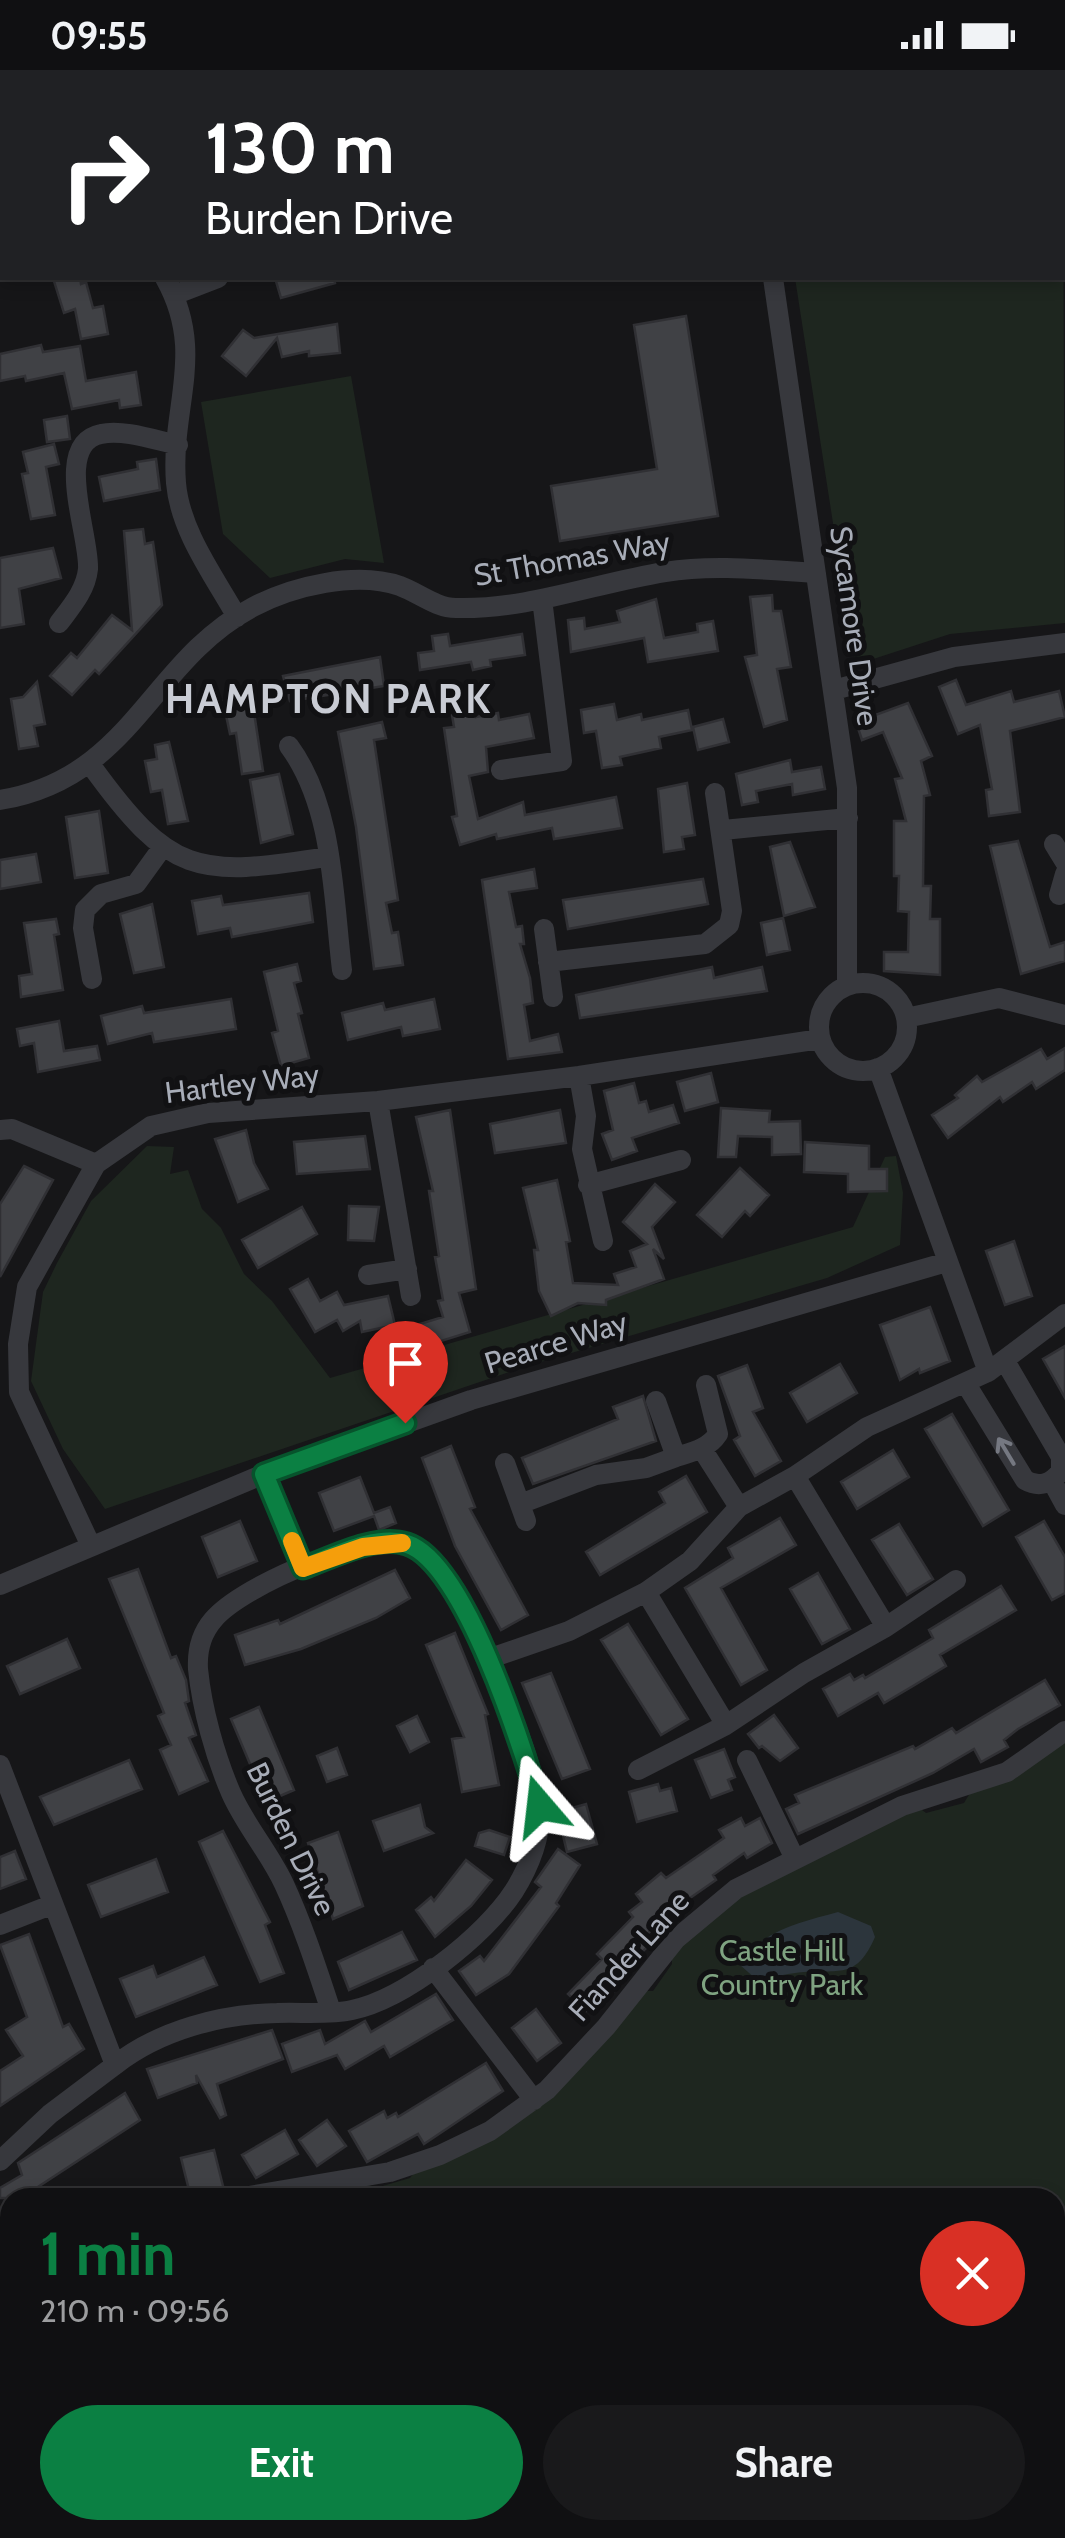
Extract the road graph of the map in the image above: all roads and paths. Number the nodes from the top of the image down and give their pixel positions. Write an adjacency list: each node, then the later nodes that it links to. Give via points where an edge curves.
1 (205, 280): 3 (street)
2 (773, 280): 5 (street, Sycamore Drive)
3 (170, 286): 4 (street, via 187,339)
4 (178, 445): 7 (street, via 176,486 185,521); 8 (street, via 107,433 78,450 88,570)
5 (816, 573): 6 (street, St Thomas Way, via 682,570); 10 (street, Sycamore Drive)
6 (542, 599): 7 (street, St Thomas Way, via 451,608 395,584 339,583 292,591); 13 (street, via 562,760)
7 (236, 617): 12 (street, St Thomas Way, via 190,654 122,737)
8 (59, 623)
9 (1065, 643): 10 (street, via 954,657)
10 (834, 690): 16 (street, Sycamore Drive)
11 (289, 746): 19 (street, via 316,792)
12 (90, 764): 15 (street, St Thomas Way, via 45,788); 18 (street)
13 (500, 770)
14 (715, 794): 17 (street)
15 (0, 800)
16 (848, 818): 17 (street); 26 (street, Sycamore Drive)
17 (723, 830): 23 (street, via 732,911 723,933 705,944)
18 (162, 848): 19 (street, via 228,870); 25 (street, via 136,884 101,894 85,910)
19 (327, 857): 24 (street)
20 (1065, 874): 21 (street)
21 (1059, 895)
22 (544, 929): 23 (street)
23 (548, 962): 27 (street)
24 (342, 970)
25 (92, 979)
26 (848, 986): 29 (street, via 879,986 896,998); 30 (street, via 824,1007)
27 (553, 997)
28 (1065, 1016): 29 (street, via 999,998)
29 (906, 1018): 31 (street, via 904,1042)
30 (820, 1038): 31 (street, via 842,1066); 32 (street, Hartley Way)
31 (878, 1068): 39 (street)
32 (578, 1076): 33 (street, Hartley Way); 37 (street)
33 (378, 1100): 36 (street, Hartley Way, via 195,1116 151,1126); 40 (street)
34 (0, 1130): 36 (street)
35 (681, 1160): 37 (street)
36 (96, 1164): 47 (street, Hartley Way, via 26,1286)
37 (588, 1185): 38 (street)
38 (603, 1240)
39 (947, 1262): 44 (street); 52 (street, Pearce Way, via 525,1382)
40 (407, 1269): 41 (street); 42 (street)
41 (368, 1275)
42 (411, 1296)
43 (1065, 1314): 44 (street)
44 (996, 1366): 45 (street); 54 (street, via 1057,1447 1062,1466)
45 (966, 1384): 53 (street, via 866,1427); 54 (street, one-way to 45, via 1025,1480)
46 (706, 1385): 49 (street, via 719,1428)
47 (10, 1395): 57 (street, Hartley Way)
48 (656, 1401): 50 (street)
49 (702, 1448): 50 (street); 56 (street)
50 (676, 1457): 51 (street, via 596,1475 523,1512)
51 (505, 1463)
52 (264, 1474): 57 (street, Pearce Way); 58 (street)
53 (795, 1476): 56 (street); 62 (street)
54 (1052, 1480): 55 (street)
55 (1065, 1505)
56 (739, 1507): 61 (street, via 690,1561)
57 (91, 1546): 60 (street, Pearce Way)
58 (303, 1568): 63 (street, Burden Drive, via 385,1542 418,1549 441,1572); 73 (street, Burden Drive, via 250,1591 215,1617 202,1636 198,1670 230,1792 284,1884)
59 (956, 1580): 62 (street)
60 (0, 1585)
61 (646, 1592): 63 (street, via 570,1631); 64 (street)
62 (886, 1628): 64 (street)
63 (488, 1659): 72 (street, Burden Drive, via 540,1806 535,1848 513,1892 476,1935)
64 (726, 1725): 68 (street)
65 (1065, 1731): 69 (street, Fiander Lane, via 1008,1772 902,1806)
66 (747, 1760): 69 (street)
67 (0, 1765): 70 (street)
68 (638, 1770)
69 (794, 1857): 75 (street, Fiander Lane, via 698,1919)
70 (52, 1905): 71 (street); 74 (street)
71 (0, 1925)
72 (433, 1968): 73 (street, Burden Drive, via 368,2006); 75 (street)
73 (332, 2011): 74 (street, Burden Drive, via 216,2019)
74 (115, 2066): 76 (street, Burden Drive)
75 (534, 2100): 77 (street, Fiander Lane, via 474,2140 418,2163)
76 (0, 2160)
77 (302, 2188)

